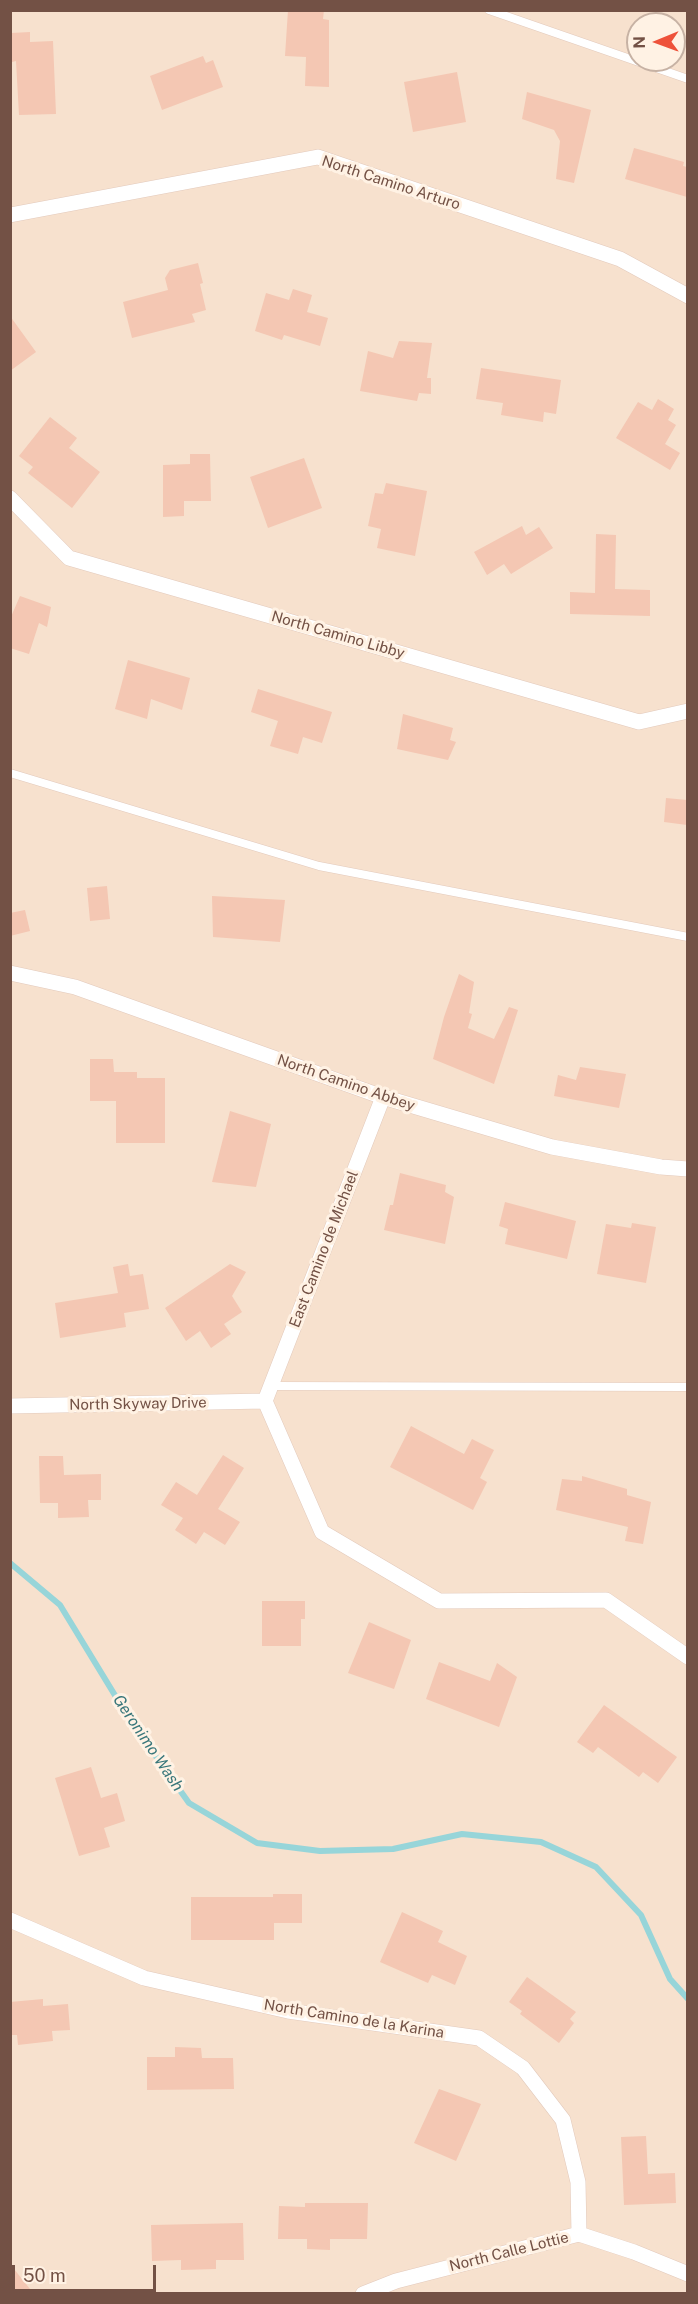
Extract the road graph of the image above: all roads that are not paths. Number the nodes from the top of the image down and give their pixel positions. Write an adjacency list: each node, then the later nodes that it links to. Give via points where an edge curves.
1 (489, 10): 2 (lane)
2 (687, 79)
3 (10, 215): 4 (street, North Camino Arturo, via 318,158 620,259)
4 (687, 296)
5 (10, 498): 6 (street, North Camino Libby, via 69,558 639,722)
6 (687, 711)
7 (10, 774): 8 (lane, via 319,866)
8 (687, 937)
9 (10, 973): 10 (street, North Camino Abbey, via 75,987)
10 (383, 1097): 11 (street, North Camino Abbey, via 552,1148); 12 (street, East Camino de Michael)
11 (687, 1169)
12 (271, 1386): 13 (lane); 14 (street, East Camino de Michael)
13 (687, 1387)
14 (265, 1401): 15 (street, North Skyway Drive); 16 (street, via 322,1532 439,1601 606,1600)
15 (10, 1406)
16 (687, 1657)
17 (10, 1920): 18 (street, North Camino de la Karina, via 144,1978 288,2011 480,2038 523,2068 563,2120 578,2182)
18 (579, 2234): 19 (street, North Calle Lottie); 20 (street, North Calle Lottie, via 396,2281)
19 (687, 2274)
20 (363, 2294)

